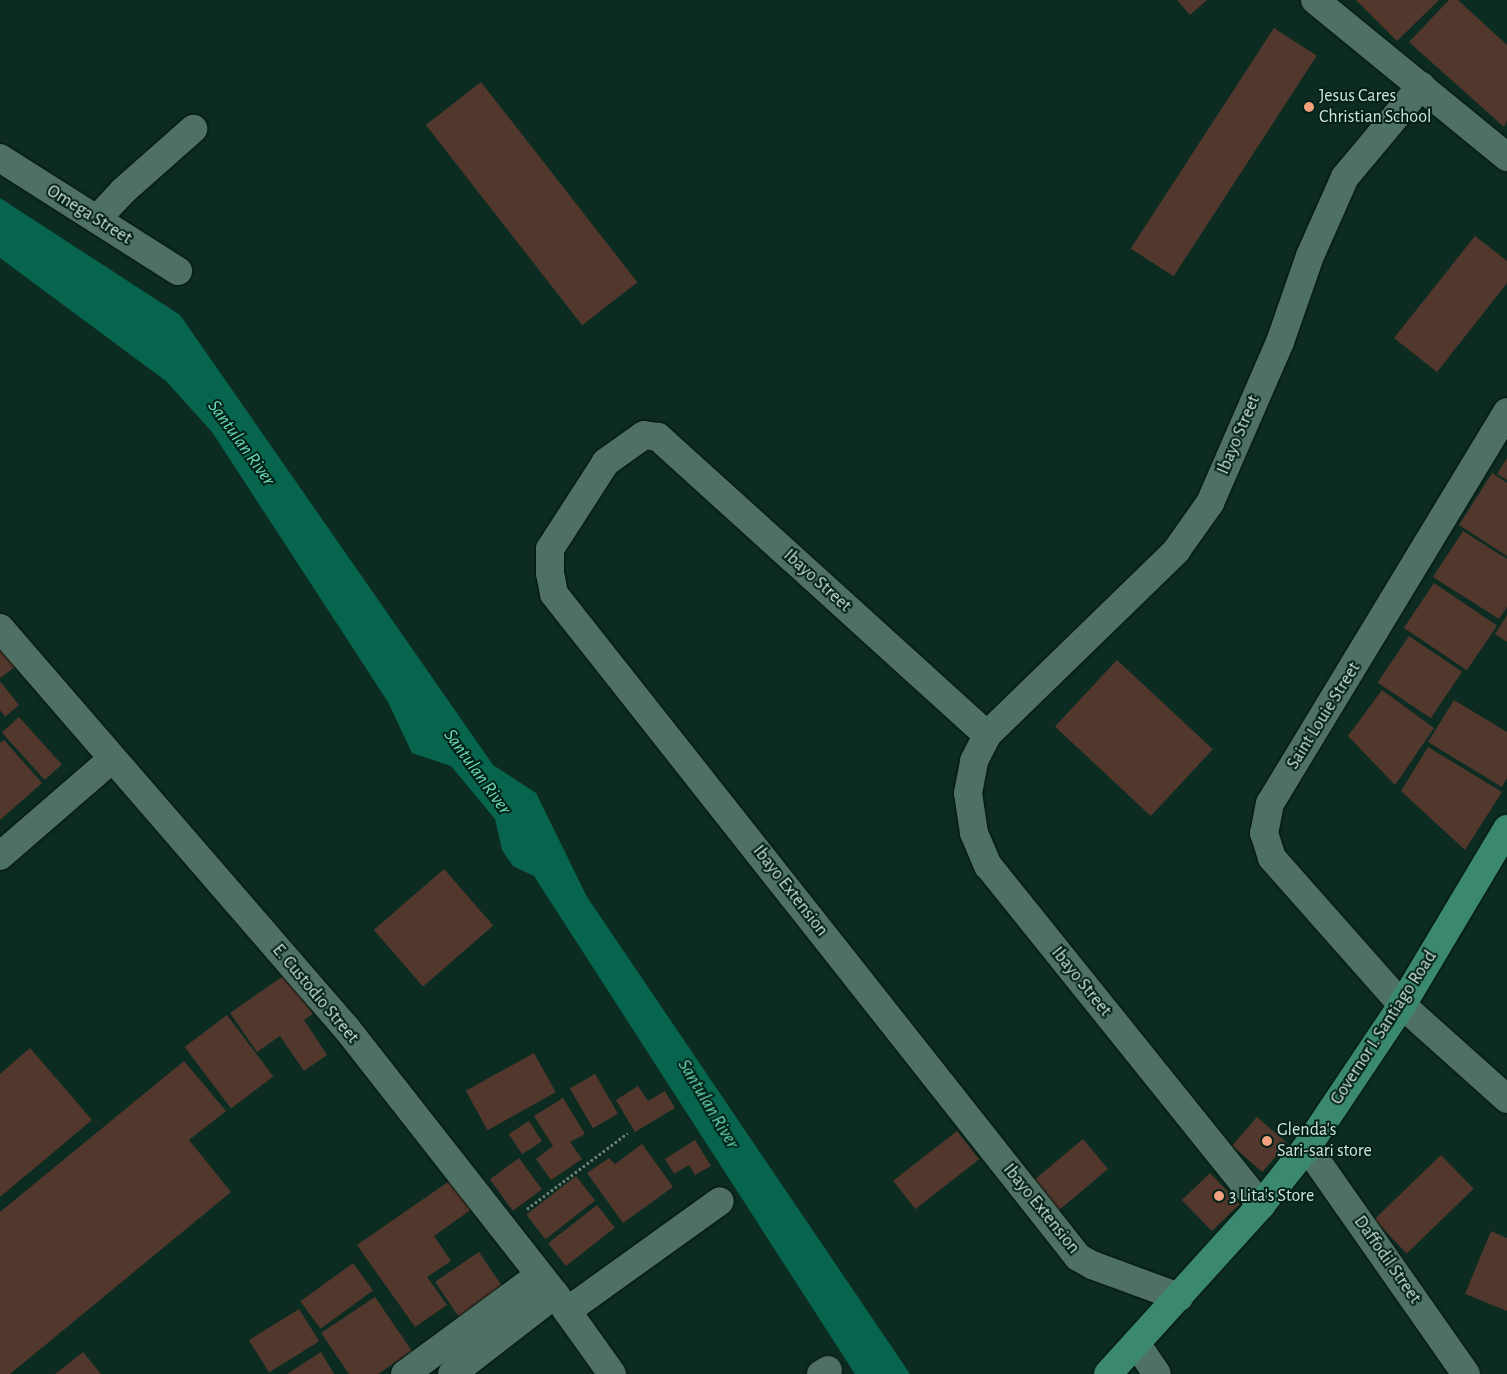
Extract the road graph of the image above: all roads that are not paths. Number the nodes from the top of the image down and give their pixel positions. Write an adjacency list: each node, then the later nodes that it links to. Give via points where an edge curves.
1 (1315, 0): 2 (street)
2 (1420, 86): 4 (street); 11 (street, Ibayo Street, via 1345,177 1310,256 1280,342 1210,503 1176,551)
3 (193, 129): 6 (street, via 122,191)
4 (1507, 157)
5 (0, 158): 6 (street, Omega Street)
6 (97, 219): 7 (street, Omega Street)
7 (178, 271)
8 (1507, 412): 15 (street, Saint Louie Street, via 1270,803 1265,818 1264,833 1272,858)
9 (644, 435): 11 (street, Ibayo Street, via 658,437); 21 (street, Ibayo Extension, via 606,462 550,549 554,594 1078,1257)
10 (0, 628): 12 (street, E. Custodio Street)
11 (986, 735): 19 (street, Ibayo Street, via 974,761 968,793 974,833 988,866)
12 (111, 760): 14 (street); 20 (street, E. Custodio Street, via 346,1029)
13 (1507, 829): 15 (main road, Governor I. Santiago Road)
14 (0, 856)
15 (1402, 1005): 16 (street, Saint Louie Street); 17 (main road, Governor I. Santiago Road)
16 (1507, 1099)
17 (1307, 1147): 19 (main road, Governor I. Santiago Road); 28 (street, Daffodil Street)
18 (720, 1201): 20 (street)
19 (1261, 1205): 21 (main road, Governor I. Santiago Road)
20 (554, 1294): 23 (street); 24 (street); 25 (street, E. Custodio Street)
21 (1179, 1297): 22 (main road, Governor I. Santiago Road)
22 (1136, 1343): 26 (main road, Governor I. Santiago Road); 27 (street)
23 (405, 1374)
24 (452, 1374)
25 (612, 1374)
26 (1108, 1374)
27 (1158, 1374)
28 (1466, 1374)

